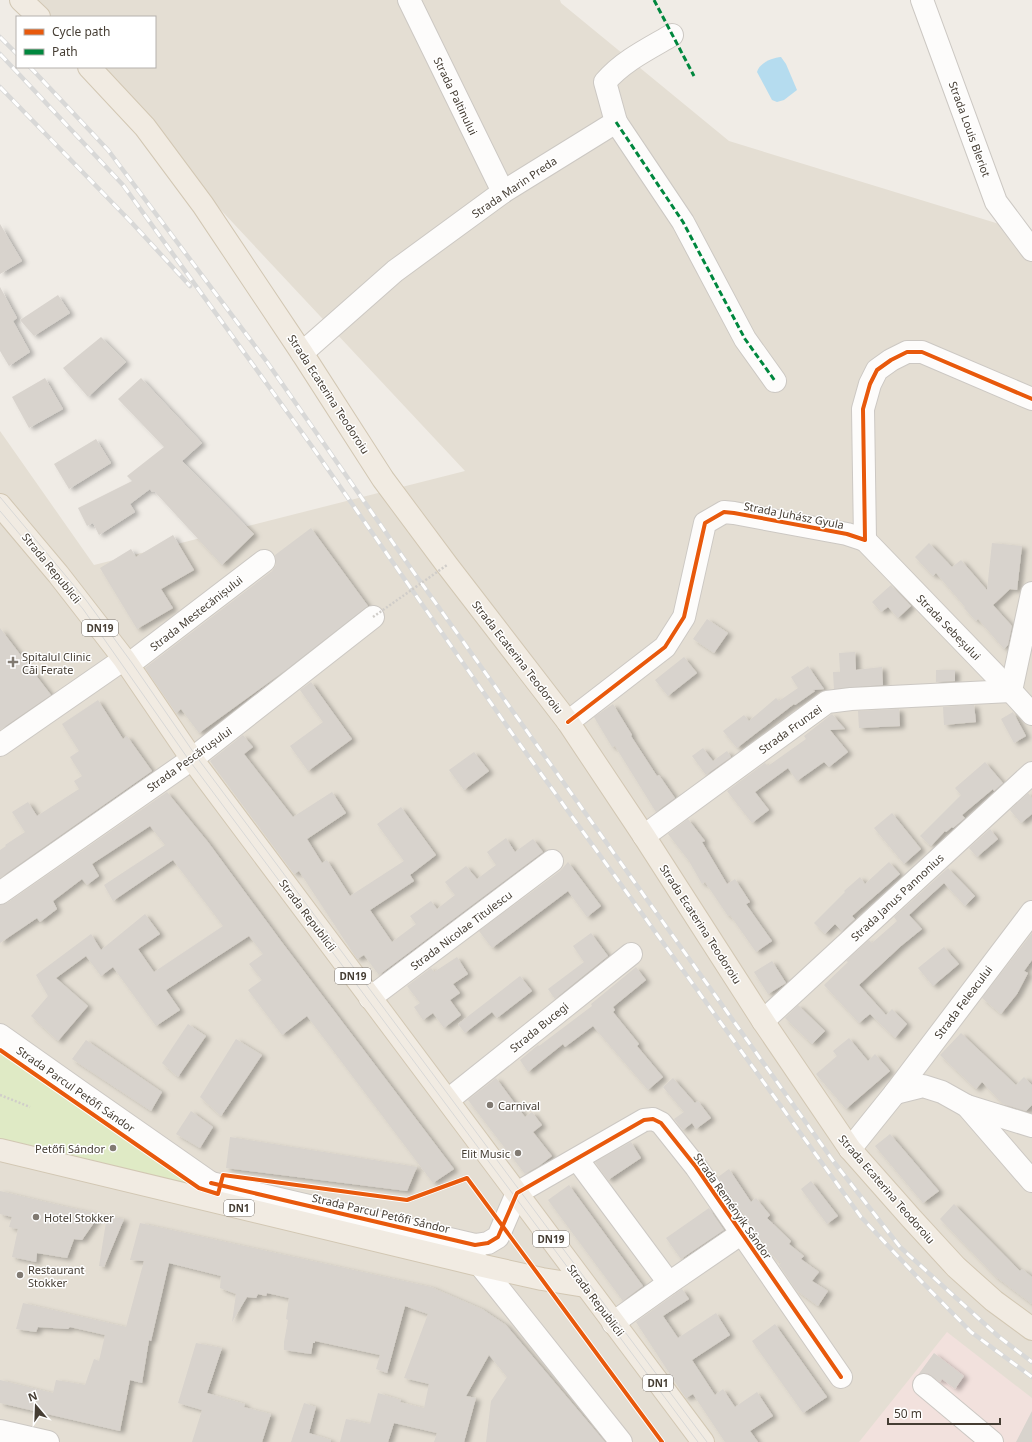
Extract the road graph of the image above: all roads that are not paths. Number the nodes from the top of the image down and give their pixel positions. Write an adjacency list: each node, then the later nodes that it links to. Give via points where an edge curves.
1 (21, 0): 4 (main road)
2 (409, 0): 8 (street, Strada Paltinului)
3 (922, 0): 9 (street, Strada Louis Bleriot, via 996,202)
4 (38, 16)
5 (672, 35): 7 (street, via 627,61 605,82)
6 (90, 68): 10 (main road, Strada Ecaterina Teodoroiu, via 145,127 202,205)
7 (616, 122): 8 (street, Strada Marin Preda); 11 (street, via 683,222 745,339)
8 (502, 192): 10 (street, Strada Marin Preda, via 396,271)
9 (1032, 250)
10 (302, 353): 21 (main road, Strada Ecaterina Teodoroiu, via 383,479)
11 (775, 381)
12 (1032, 399): 14 (street, via 922,352 908,352 890,360 877,370 863,409)
13 (0, 505): 18 (main road, Strada Republicii / DN19, via 58,574)
14 (865, 540): 19 (street, Strada Sebeșului); 21 (street, Strada Juhász Gyula, via 847,534 734,513 724,512 705,523 684,617 666,647)
15 (264, 561): 18 (street, Strada Mestecănișului)
16 (1032, 593): 19 (street)
17 (373, 617): 23 (street, Strada Pescărușului)
18 (126, 662): 22 (street, Strada Mestecănișului); 23 (main road, Strada Republicii / DN19)
19 (1011, 691): 20 (street, Strada Sebeșului); 25 (street, Strada Frunzei, via 852,698 827,702)
20 (1032, 714)
21 (568, 722): 25 (main road, Strada Ecaterina Teodoroiu)
22 (0, 745)
23 (192, 758): 27 (street, Strada Pescărușului); 30 (main road, Strada Republicii / DN19)
24 (1032, 773): 31 (street, Strada Janus Pannonius)
25 (644, 836): 31 (main road, Strada Ecaterina Teodoroiu)
26 (552, 861): 30 (street, Strada Nicolae Titulescu)
27 (0, 893)
28 (1032, 912): 33 (street, Strada Feleacului)
29 (631, 954): 34 (street, Strada Bucegi)
30 (370, 998): 34 (main road, Strada Republicii / DN19)
31 (763, 1021): 37 (main road, Strada Ecaterina Teodoroiu)
32 (0, 1035): 41 (street, Strada Parcul Petőfi Sándor, via 85,1095)
33 (895, 1093): 35 (street, via 923,1086 942,1092); 37 (street, Strada Feleacului)
34 (448, 1100): 42 (main road, Strada Republicii / DN19)
35 (967, 1106): 36 (street); 40 (street)
36 (1032, 1126)
37 (850, 1149): 49 (main road, Strada Ecaterina Teodoroiu, via 956,1267 994,1301)
38 (0, 1150): 41 (main road, Strada Parcul Petőfi Sándor / DN1)
39 (577, 1160): 42 (street, Strada Reményik Sándor); 43 (street, Strada Reményik Sándor, via 644,1120 653,1119 661,1123 696,1167); 46 (street)
40 (1032, 1180)
41 (209, 1192): 44 (street, Strada Parcul Petőfi Sándor); 45 (main road, Strada Parcul Petőfi Sándor / DN1)
42 (517, 1193): 44 (street, Strada Parcul Petőfi Sándor, via 498,1237 488,1243); 47 (main road, Strada Republicii / DN19)
43 (742, 1233): 46 (street, Strada Reményik Sándor); 50 (street, Strada Reményik Sándor)
44 (460, 1241): 45 (street)
45 (479, 1265): 47 (main road, Strada Parcul Petőfi Sándor / DN1); 54 (street)
46 (669, 1283): 48 (street, Strada Reményik Sándor)
47 (585, 1286): 48 (main road, Strada Republicii / DN1)
48 (613, 1323): 55 (main road, Strada Republicii / DN1)
49 (1032, 1329)
50 (841, 1377)
51 (924, 1385): 56 (street)
52 (0, 1431): 53 (street)
53 (48, 1442)
54 (620, 1442)
55 (702, 1442)
56 (992, 1442)

